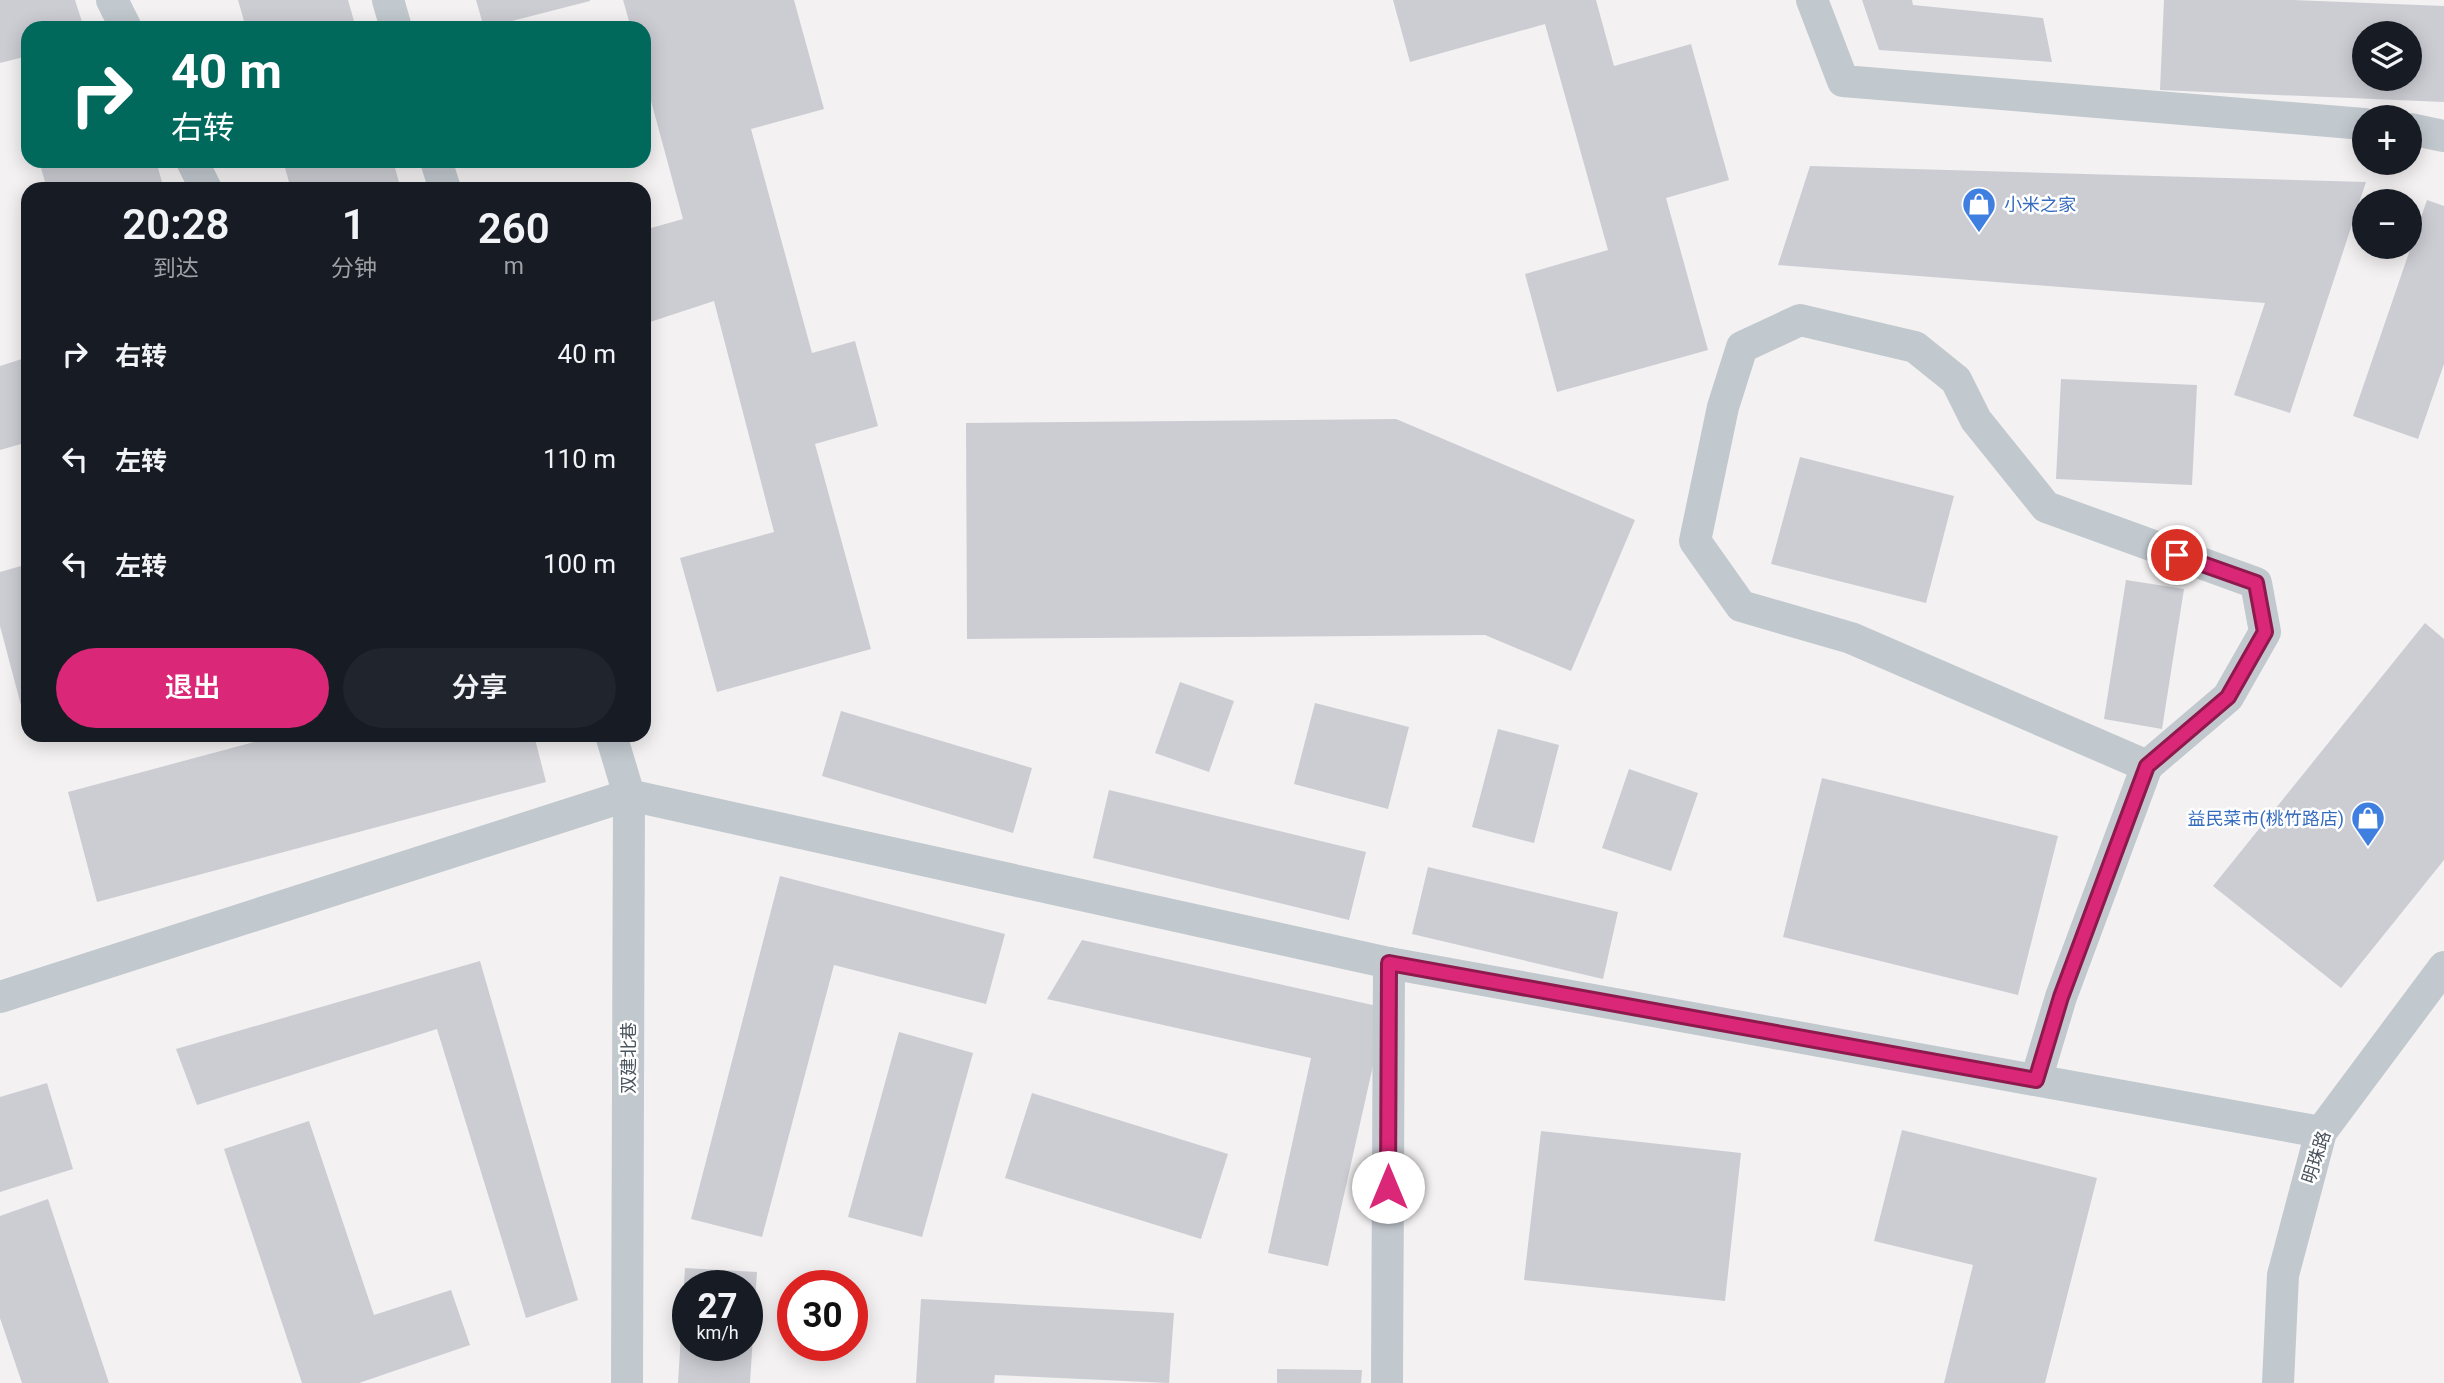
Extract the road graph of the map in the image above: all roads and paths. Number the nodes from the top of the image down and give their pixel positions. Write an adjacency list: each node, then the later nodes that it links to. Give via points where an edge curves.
1 (112, 0): 4 (street)
2 (388, 0): 5 (street)
3 (1812, 0): 6 (street, via 1843,81)
4 (122, 21)
5 (394, 21)
6 (2352, 123)
7 (2422, 131): 8 (street)
8 (2444, 136)
9 (613, 742): 11 (street, 双建北巷)
10 (2147, 766): 10 (street, via 2228,697 2265,632 2256,583 2046,507 1976,420 1956,380 1915,346 1800,320 1742,346 1723,407 1695,541 1741,606 1852,638); 15 (street, via 2061,997)
11 (629, 795): 12 (street); 14 (street); 17 (street, 双建北巷)
12 (1389, 963): 15 (street); 18 (street)
13 (2444, 967): 16 (street, 明珠路)
14 (0, 997)
15 (2036, 1080): 16 (street)
16 (2321, 1132): 19 (street, 明珠路, via 2283,1275)
17 (627, 1383)
18 (1387, 1383)
19 (2278, 1383)

